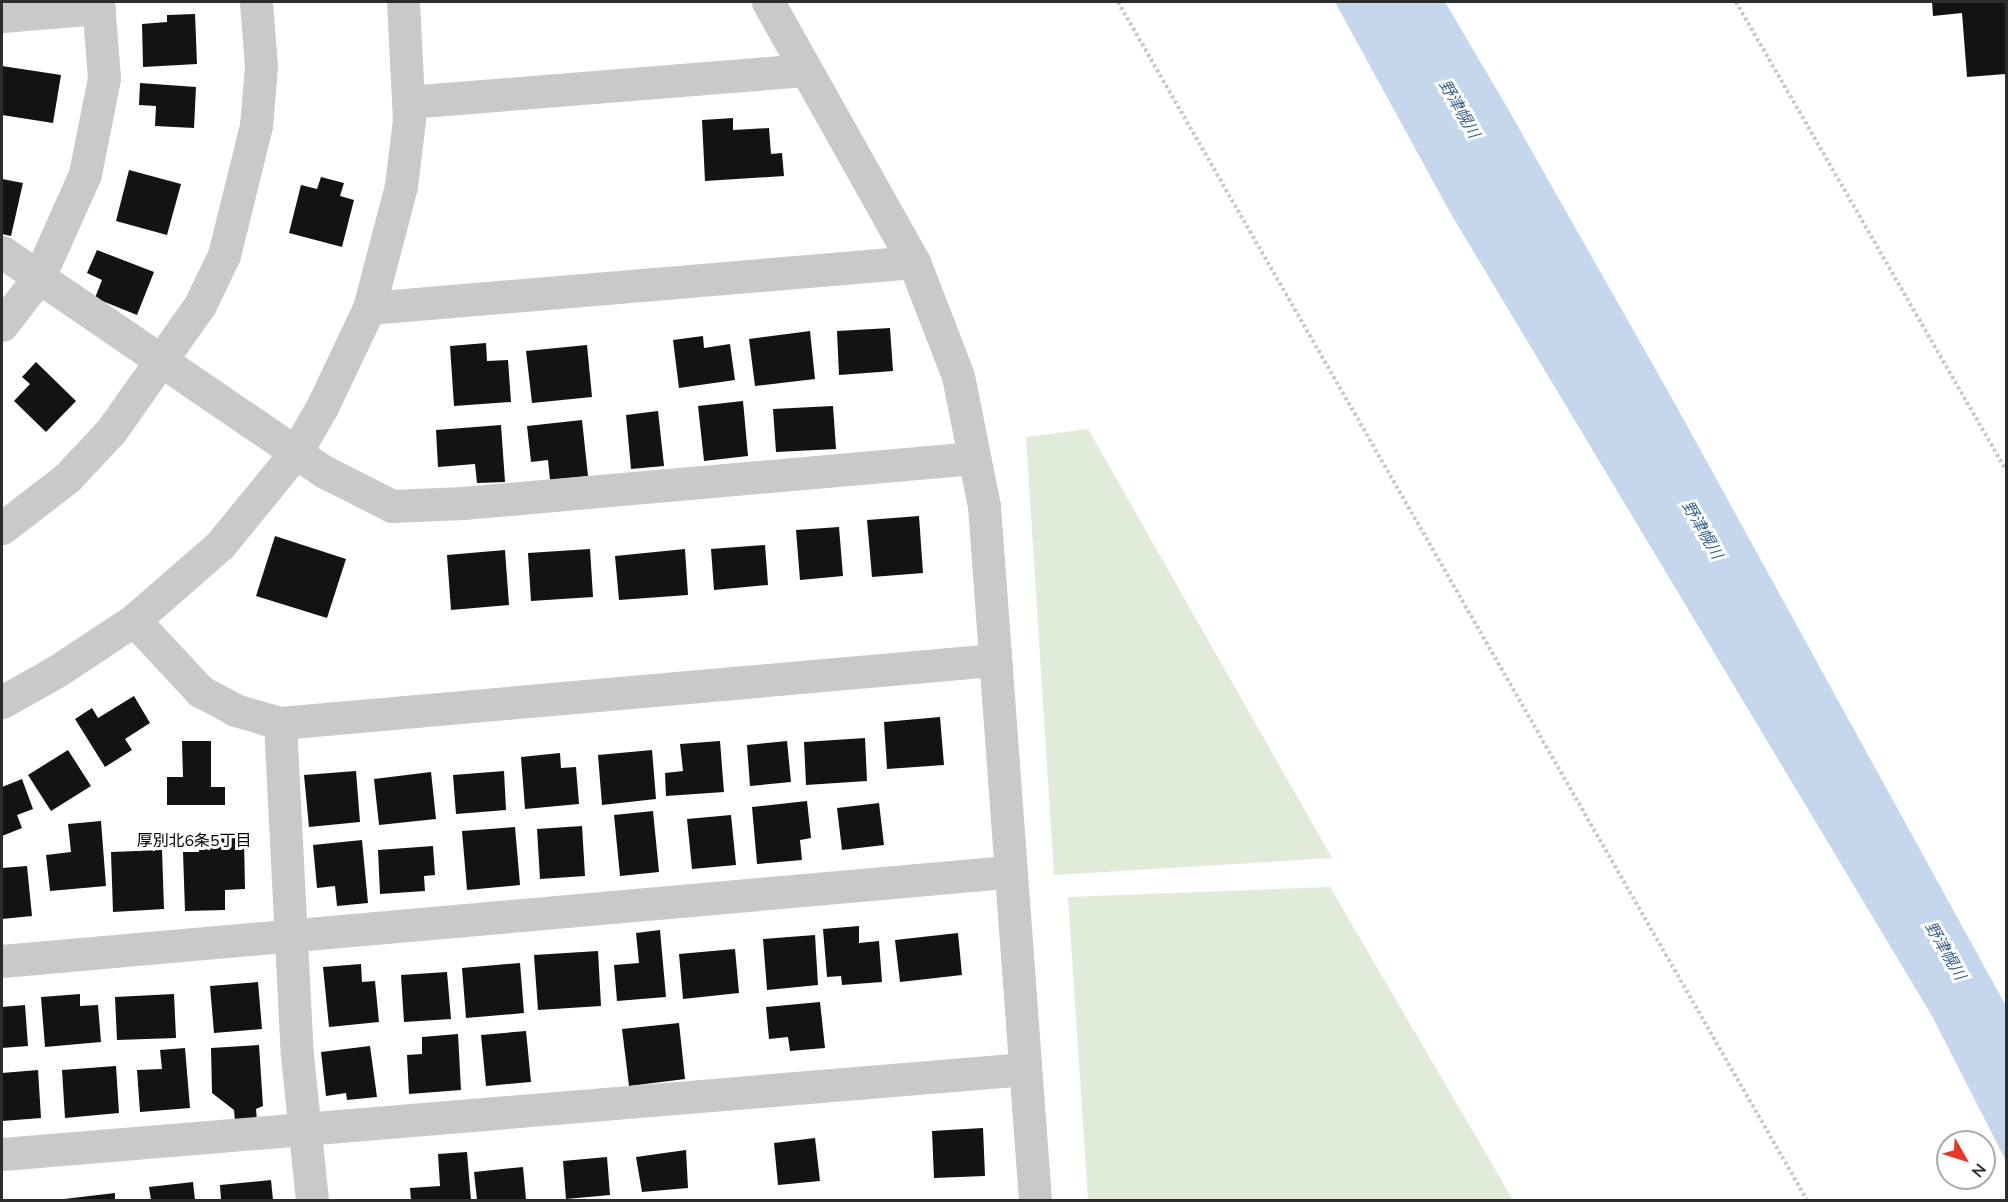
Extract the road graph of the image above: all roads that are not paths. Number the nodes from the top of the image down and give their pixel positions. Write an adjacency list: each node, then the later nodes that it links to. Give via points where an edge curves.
1 (256, 2): 13 (street, via 261,66 256,126 243,187 224,255 200,304)
2 (403, 2): 7 (street)
3 (768, 2): 6 (street)
4 (98, 5): 5 (street); 10 (street, via 104,78 85,174)
5 (2, 16)
6 (806, 70): 7 (street); 9 (street)
7 (408, 102): 11 (street, via 401,186)
8 (2, 252): 10 (street)
9 (915, 262): 11 (street); 15 (street, via 958,376)
10 (39, 277): 12 (street); 13 (street)
11 (369, 308): 14 (street, via 349,357)
12 (2, 325)
13 (162, 363): 14 (street); 16 (street, via 111,431 67,478)
14 (296, 452): 15 (street, via 392,506); 17 (street, via 220,545)
15 (974, 458): 18 (street, via 984,506)
16 (2, 528)
17 (134, 620): 19 (street); 20 (street, via 200,691 235,710)
18 (995, 660): 20 (street); 21 (street)
19 (2, 702)
20 (280, 723): 22 (street)
21 (1008, 872): 22 (street); 24 (street)
22 (292, 936): 23 (street); 25 (street, via 297,1055)
23 (2, 961)
24 (1024, 1069): 25 (street); 28 (street)
25 (307, 1129): 26 (street); 27 (street)
26 (2, 1154)
27 (312, 1200)
28 (1035, 1200)

